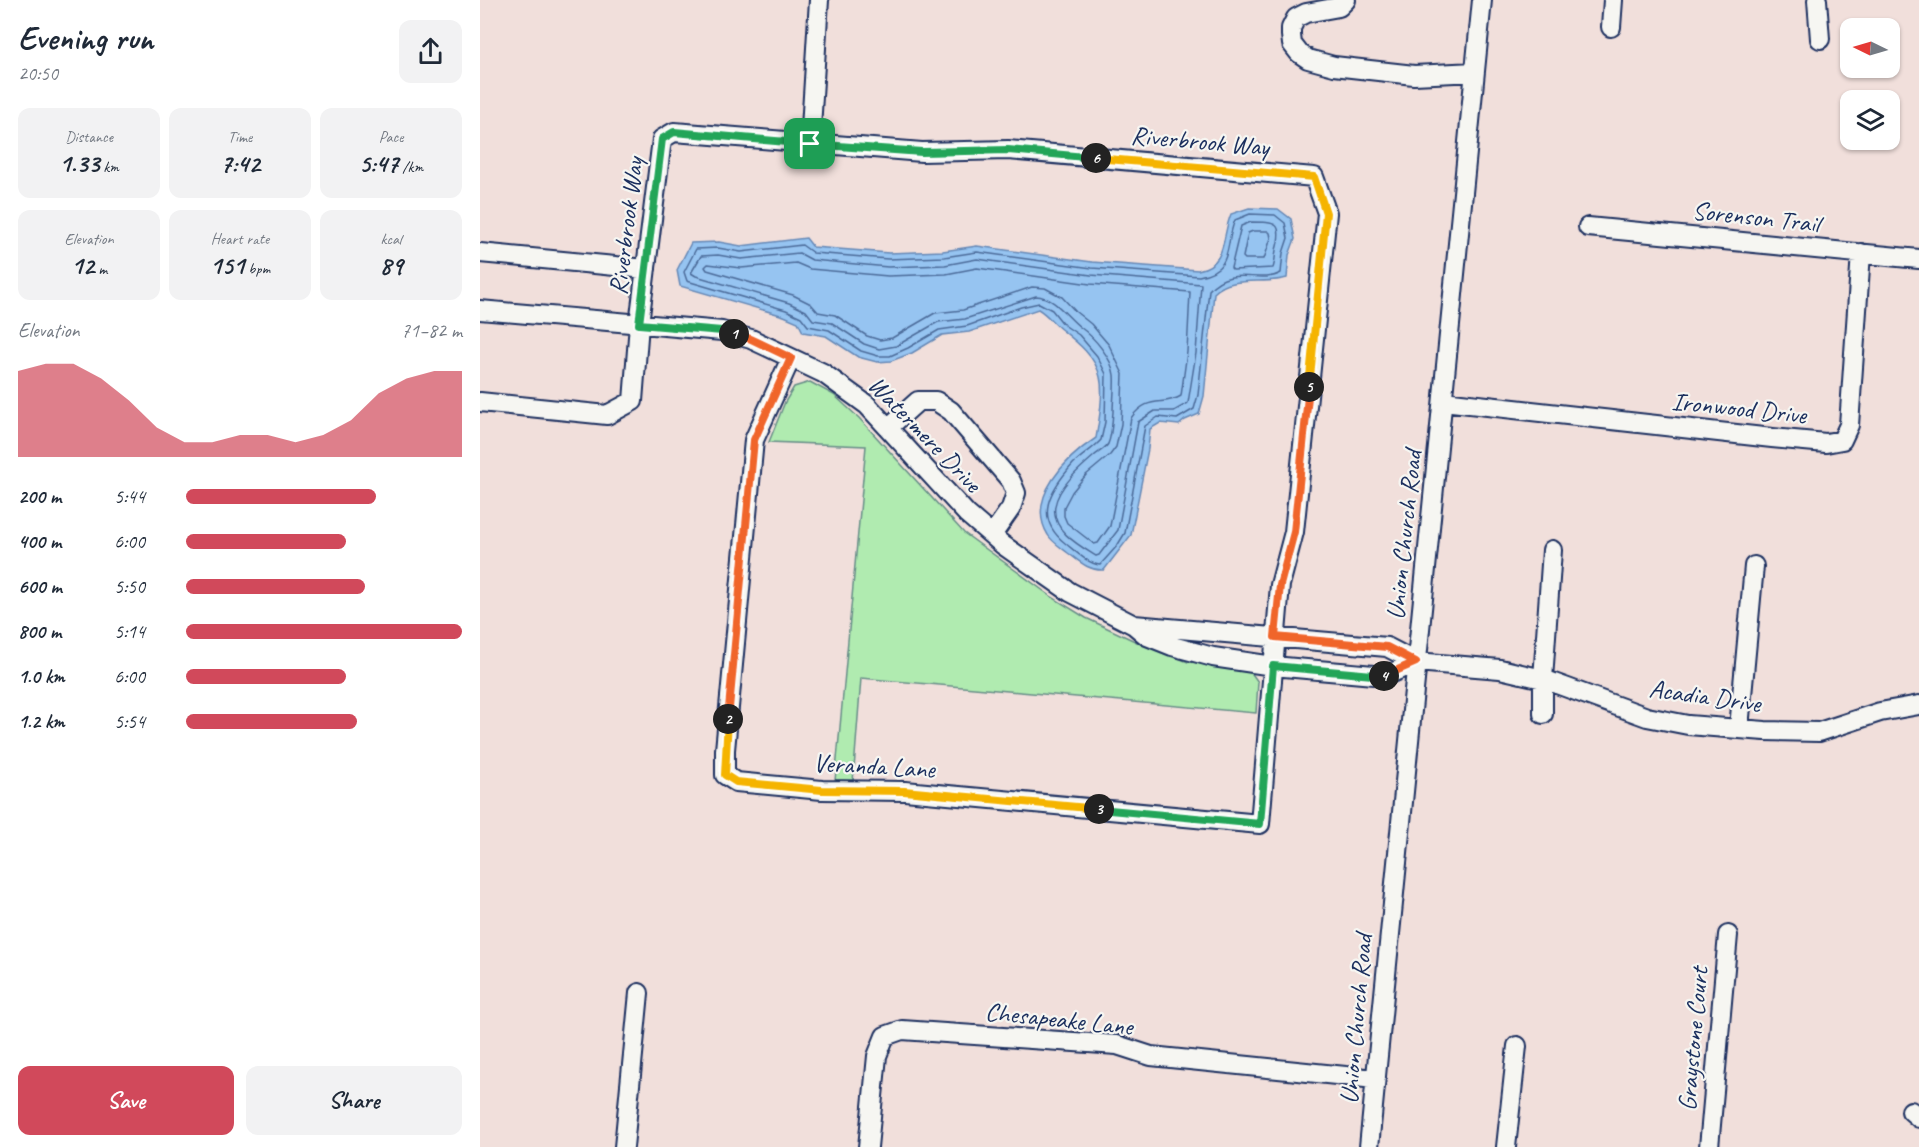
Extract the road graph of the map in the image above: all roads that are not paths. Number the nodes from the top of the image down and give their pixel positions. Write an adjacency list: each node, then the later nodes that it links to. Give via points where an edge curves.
1 (819, 0): 9 (street)
2 (1346, 0): 8 (street, via 1340,7 1296,18 1291,35 1299,53 1334,66 1414,75)
3 (1482, 0): 8 (street, Union Church Road)
4 (1613, 0): 6 (street)
5 (1817, 0): 7 (street)
6 (1611, 27)
7 (1820, 39)
8 (1476, 72): 18 (street, Union Church Road)
9 (810, 144): 14 (street, Riverbrook Way, via 674,132 662,139); 25 (street, Riverbrook Way, via 922,152 1008,150 1314,177 1326,213 1294,532 1280,585)
10 (1588, 227): 12 (street, Sorenson Trail)
11 (480, 253): 14 (street)
12 (1861, 253): 13 (street, Sorenson Trail); 18 (street, Ironwood Drive, via 1849,425 1842,440 1827,443 1772,438)
13 (1919, 259)
14 (646, 269): 16 (street, Riverbrook Way)
15 (480, 310): 16 (street, Watermere Drive)
16 (639, 324): 17 (street, Watermere Drive, via 722,331 751,339); 19 (street, Riverbrook Way, via 633,401 607,415)
17 (791, 358): 20 (street, Watermere Drive, via 823,373 867,405); 27 (street, Veranda Lane, via 754,440 725,775 736,782 822,790 904,791 1260,824)
18 (1443, 401): 26 (street, Union Church Road)
19 (480, 402)
20 (888, 428): 21 (street, Watermere Drive, via 967,514); 21 (street, via 918,401 936,401 951,411 1011,481 1016,493 1011,508)
21 (992, 535): 24 (street, Watermere Drive, via 1070,592)
22 (1552, 550): 28 (street)
23 (1754, 566): 31 (street)
24 (1134, 625): 25 (street, Watermere Drive); 27 (street, Watermere Drive, via 1147,636 1172,646)
25 (1275, 637): 26 (street, Watermere Drive, via 1387,647); 27 (street, Veranda Lane)
26 (1416, 662): 27 (street, Watermere Drive, via 1385,676); 28 (street, Acadia Drive, via 1500,669); 35 (street, Union Church Road)
27 (1273, 666)
28 (1543, 679): 30 (street); 31 (street, Acadia Drive, via 1647,717 1688,725)
29 (1919, 705): 31 (street, Acadia Drive, via 1880,712 1819,732)
30 (1543, 714)
31 (1739, 728)
32 (1728, 935): 40 (street, Graystone Court)
33 (639, 993): 36 (street)
34 (1517, 1047): 39 (street)
35 (1376, 1078): 37 (street, Chesapeake Lane, via 1151,1056 1117,1045 902,1030 885,1036 877,1056); 38 (street, Union Church Road)
36 (624, 1147)
37 (868, 1147)
38 (1369, 1147)
39 (1506, 1147)
40 (1709, 1147)

